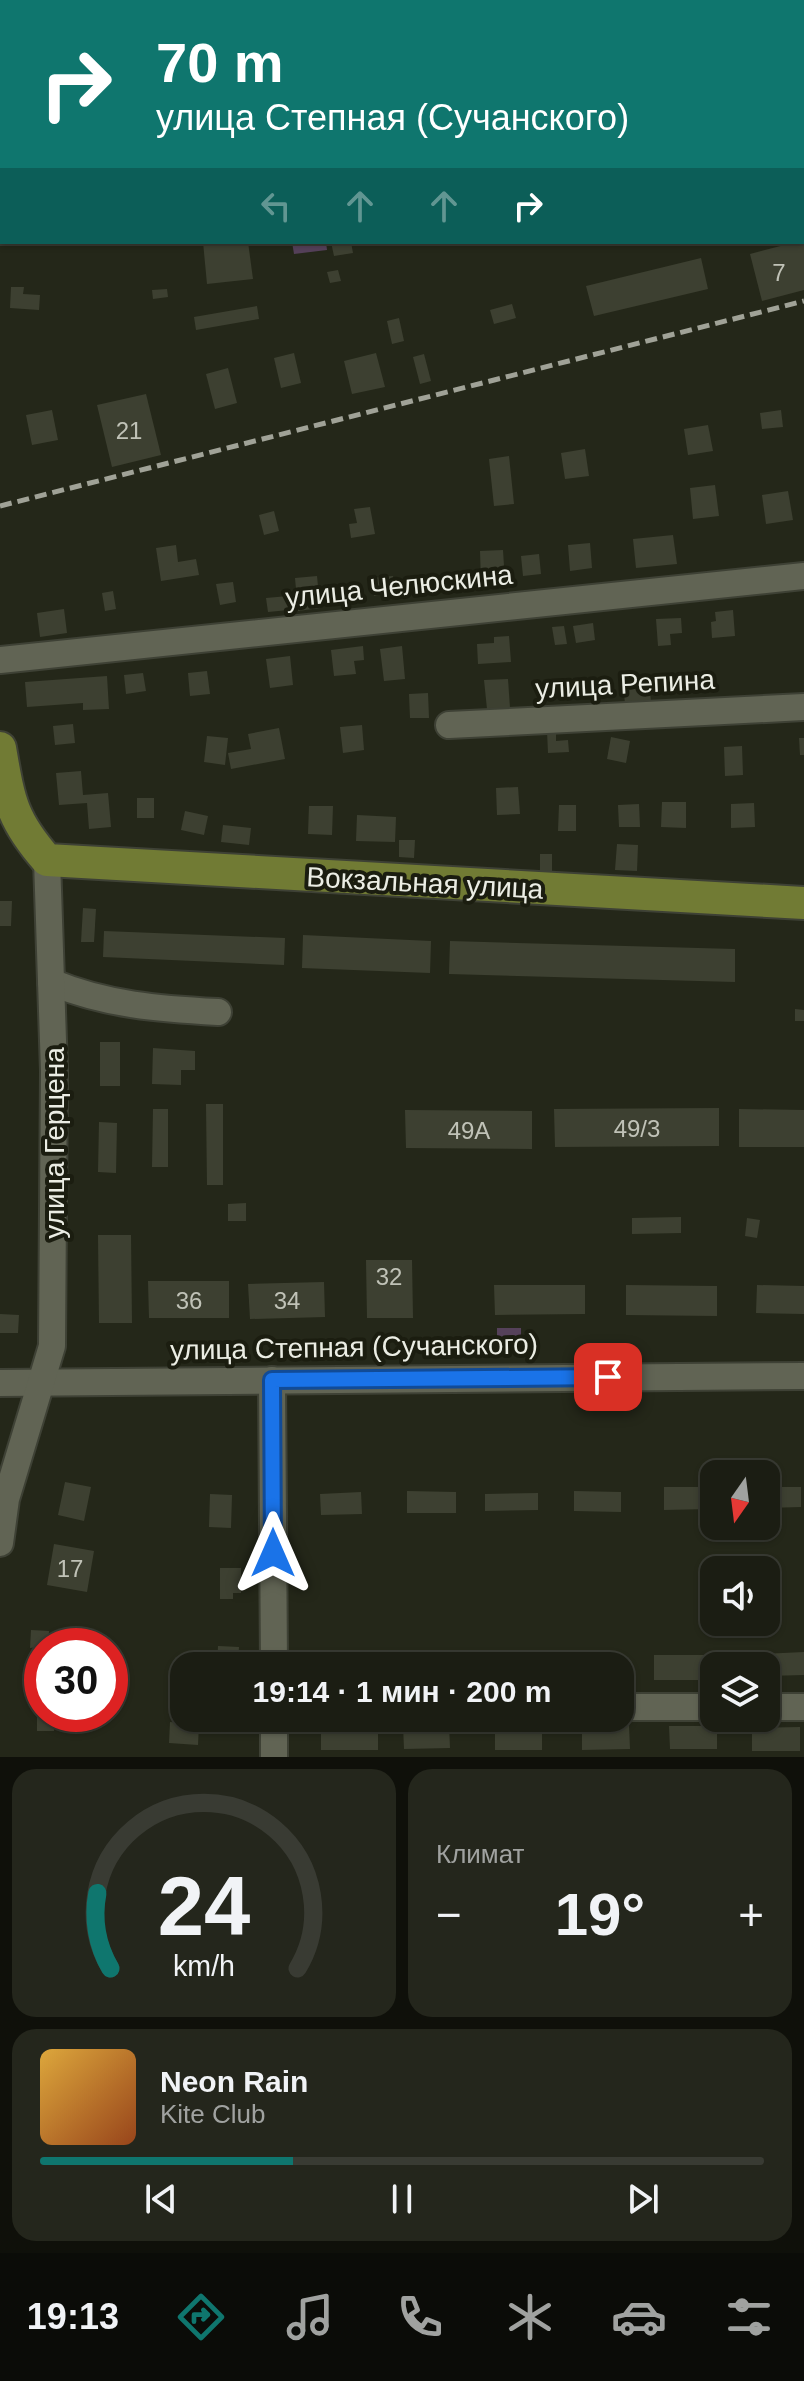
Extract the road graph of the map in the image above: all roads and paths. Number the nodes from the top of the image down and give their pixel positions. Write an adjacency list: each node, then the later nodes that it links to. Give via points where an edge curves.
1 (804, 576): 2 (street, улица Челюскина)
2 (0, 660)
3 (804, 707): 4 (street, улица Репина)
4 (449, 725)
5 (0, 748): 6 (main road)
6 (12, 834): 7 (main road)
7 (47, 860): 8 (main road, Вокзальная улица); 9 (street, улица Герцена)
8 (804, 903)
9 (51, 982): 10 (street, via 117,1003); 13 (street, улица Герцена, via 56,1204 52,1346)
10 (218, 1012)
11 (804, 1376): 12 (street, улица Степная (Сучанского))
12 (272, 1380): 13 (street, улица Степная (Сучанского)); 16 (street)
13 (43, 1382): 14 (street, улица Степная (Сучанского)); 15 (street, улица Герцена, via 6,1499)
14 (0, 1383)
15 (0, 1543)
16 (274, 1652)
17 (634, 1707): 18 (street)
18 (700, 1707)
19 (780, 1707): 20 (street)
20 (804, 1707)
21 (274, 1732): 22 (street)
22 (274, 1757)

